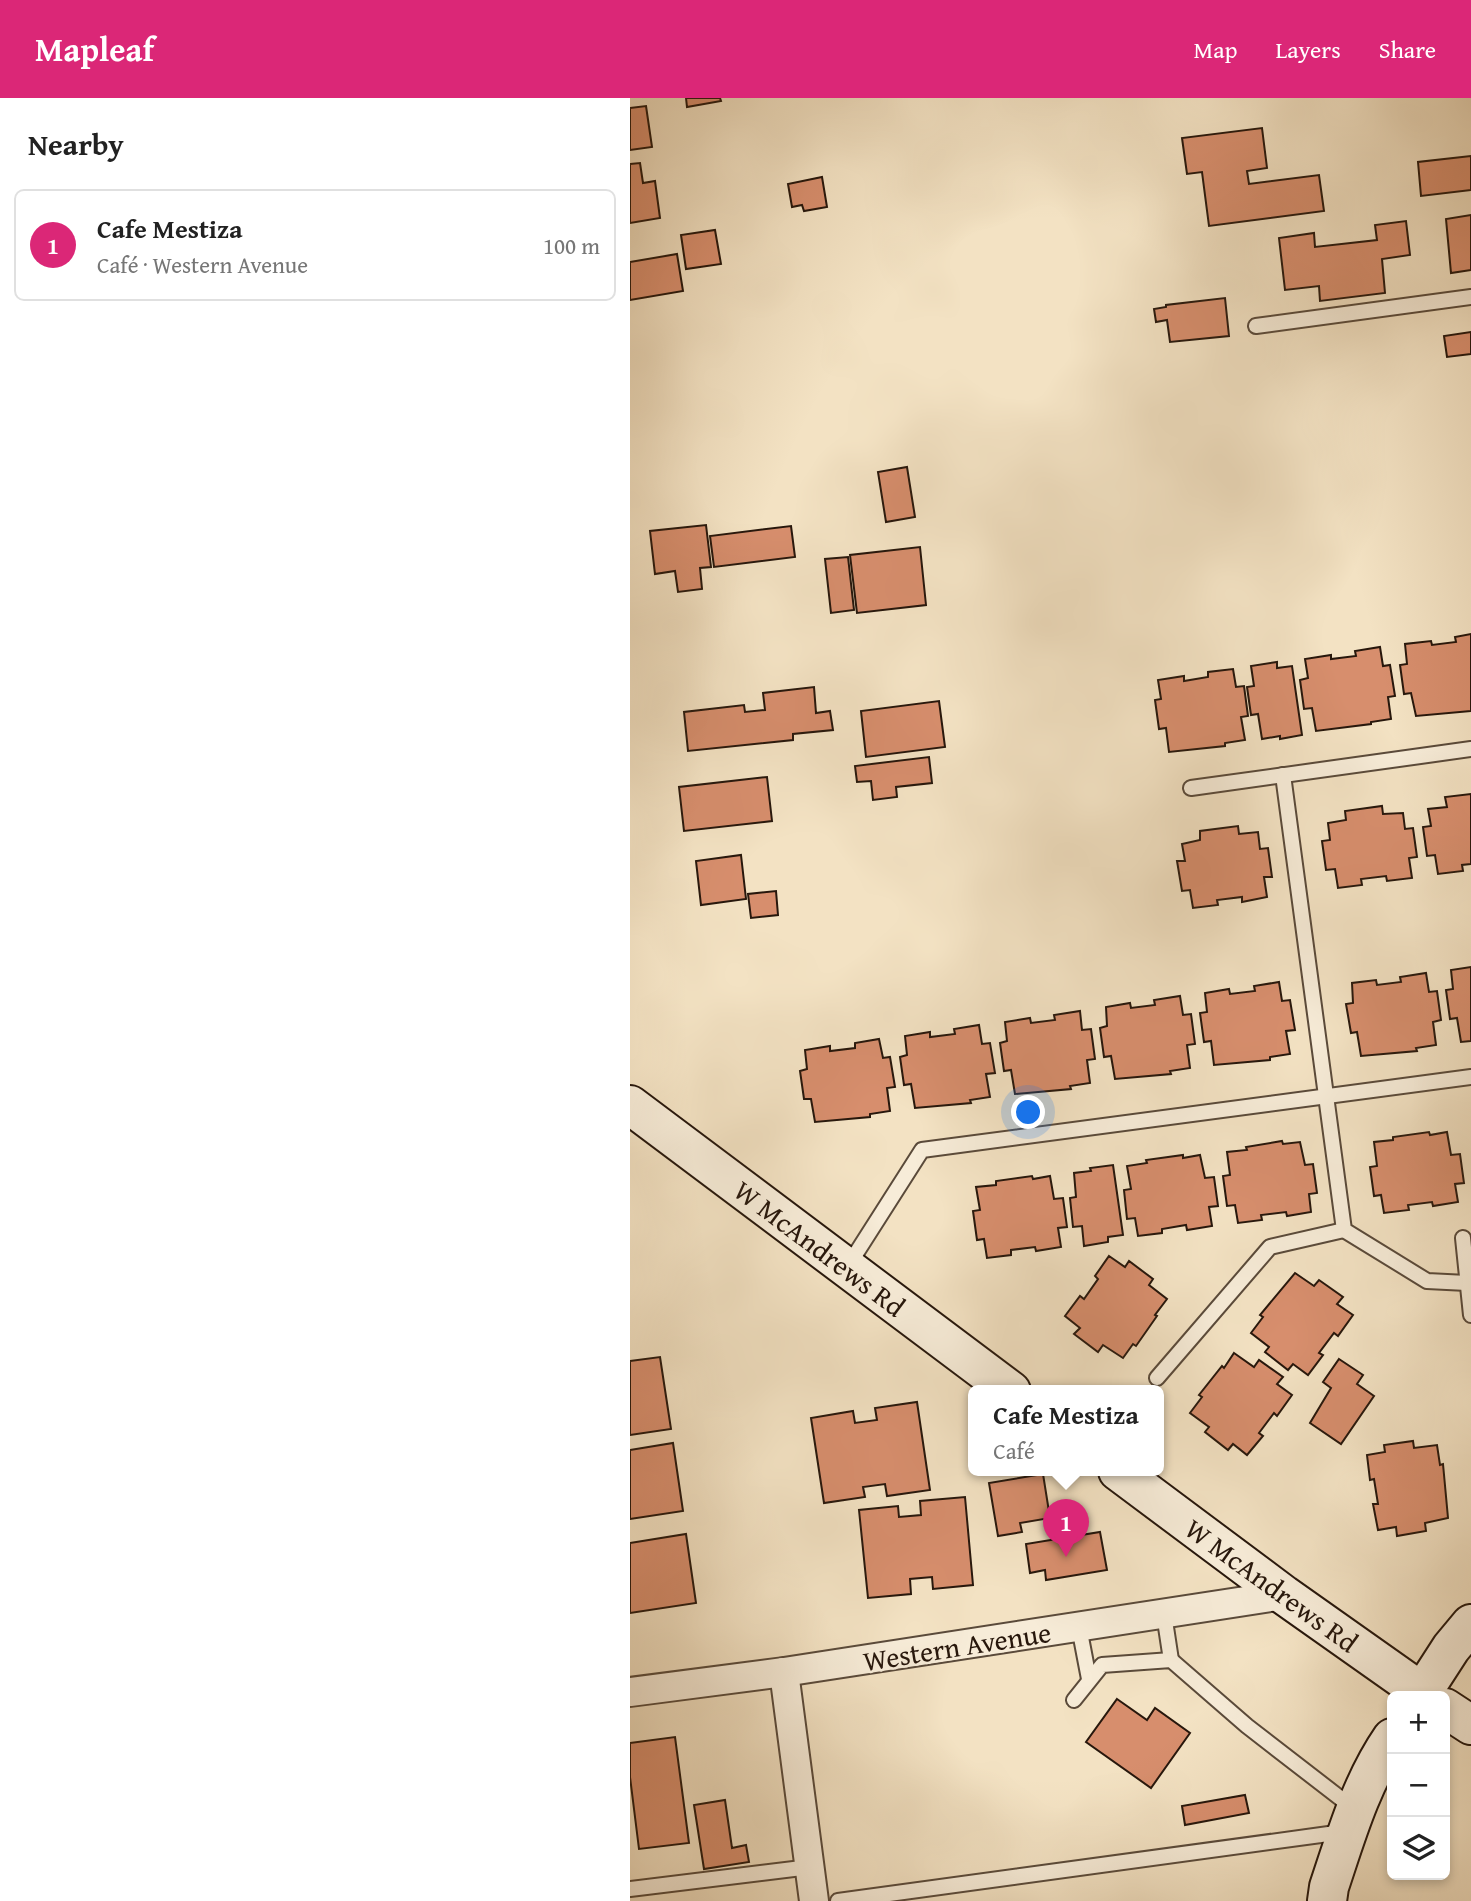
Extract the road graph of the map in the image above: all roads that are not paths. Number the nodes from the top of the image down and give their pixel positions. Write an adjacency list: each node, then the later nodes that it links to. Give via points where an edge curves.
1 (1471, 297): 2 (lane)
2 (1256, 326)
3 (1471, 749): 4 (lane)
4 (1283, 775): 5 (lane); 7 (lane)
5 (1191, 788)
6 (1471, 1077): 7 (lane)
7 (1326, 1097): 9 (lane); 11 (lane, via 922,1150)
8 (630, 1105): 11 (street, W McAndrews Rd)
9 (1344, 1230): 12 (lane, via 1427,1281); 14 (lane, via 1270,1247)
10 (1463, 1238): 12 (lane)
11 (847, 1268): 15 (street, W McAndrews Rd)
12 (1467, 1283): 13 (lane)
13 (1471, 1315)
14 (1157, 1378)
15 (1003, 1385)
16 (1125, 1476): 17 (street, W McAndrews Rd)
17 (1284, 1595): 18 (street, Western Avenue); 24 (street, W McAndrews Rd)
18 (1164, 1614): 20 (street, Western Avenue); 21 (lane)
19 (1471, 1624): 25 (street, via 1451,1648)
20 (1079, 1627): 22 (street, Western Avenue); 23 (lane)
21 (1171, 1660): 23 (lane, via 1102,1665); 31 (lane)
22 (784, 1672): 26 (street, Western Avenue); 32 (street)
23 (1089, 1679): 27 (lane)
24 (1419, 1691)
25 (1432, 1691)
26 (630, 1692)
27 (1073, 1700)
28 (1450, 1712): 29 (street, W McAndrews Rd)
29 (1471, 1725)
30 (1387, 1746): 31 (street)
31 (1351, 1820): 35 (lane); 36 (street)
32 (810, 1867): 33 (lane); 34 (street)
33 (630, 1889)
34 (814, 1901)
35 (838, 1901)
36 (1327, 1901)

